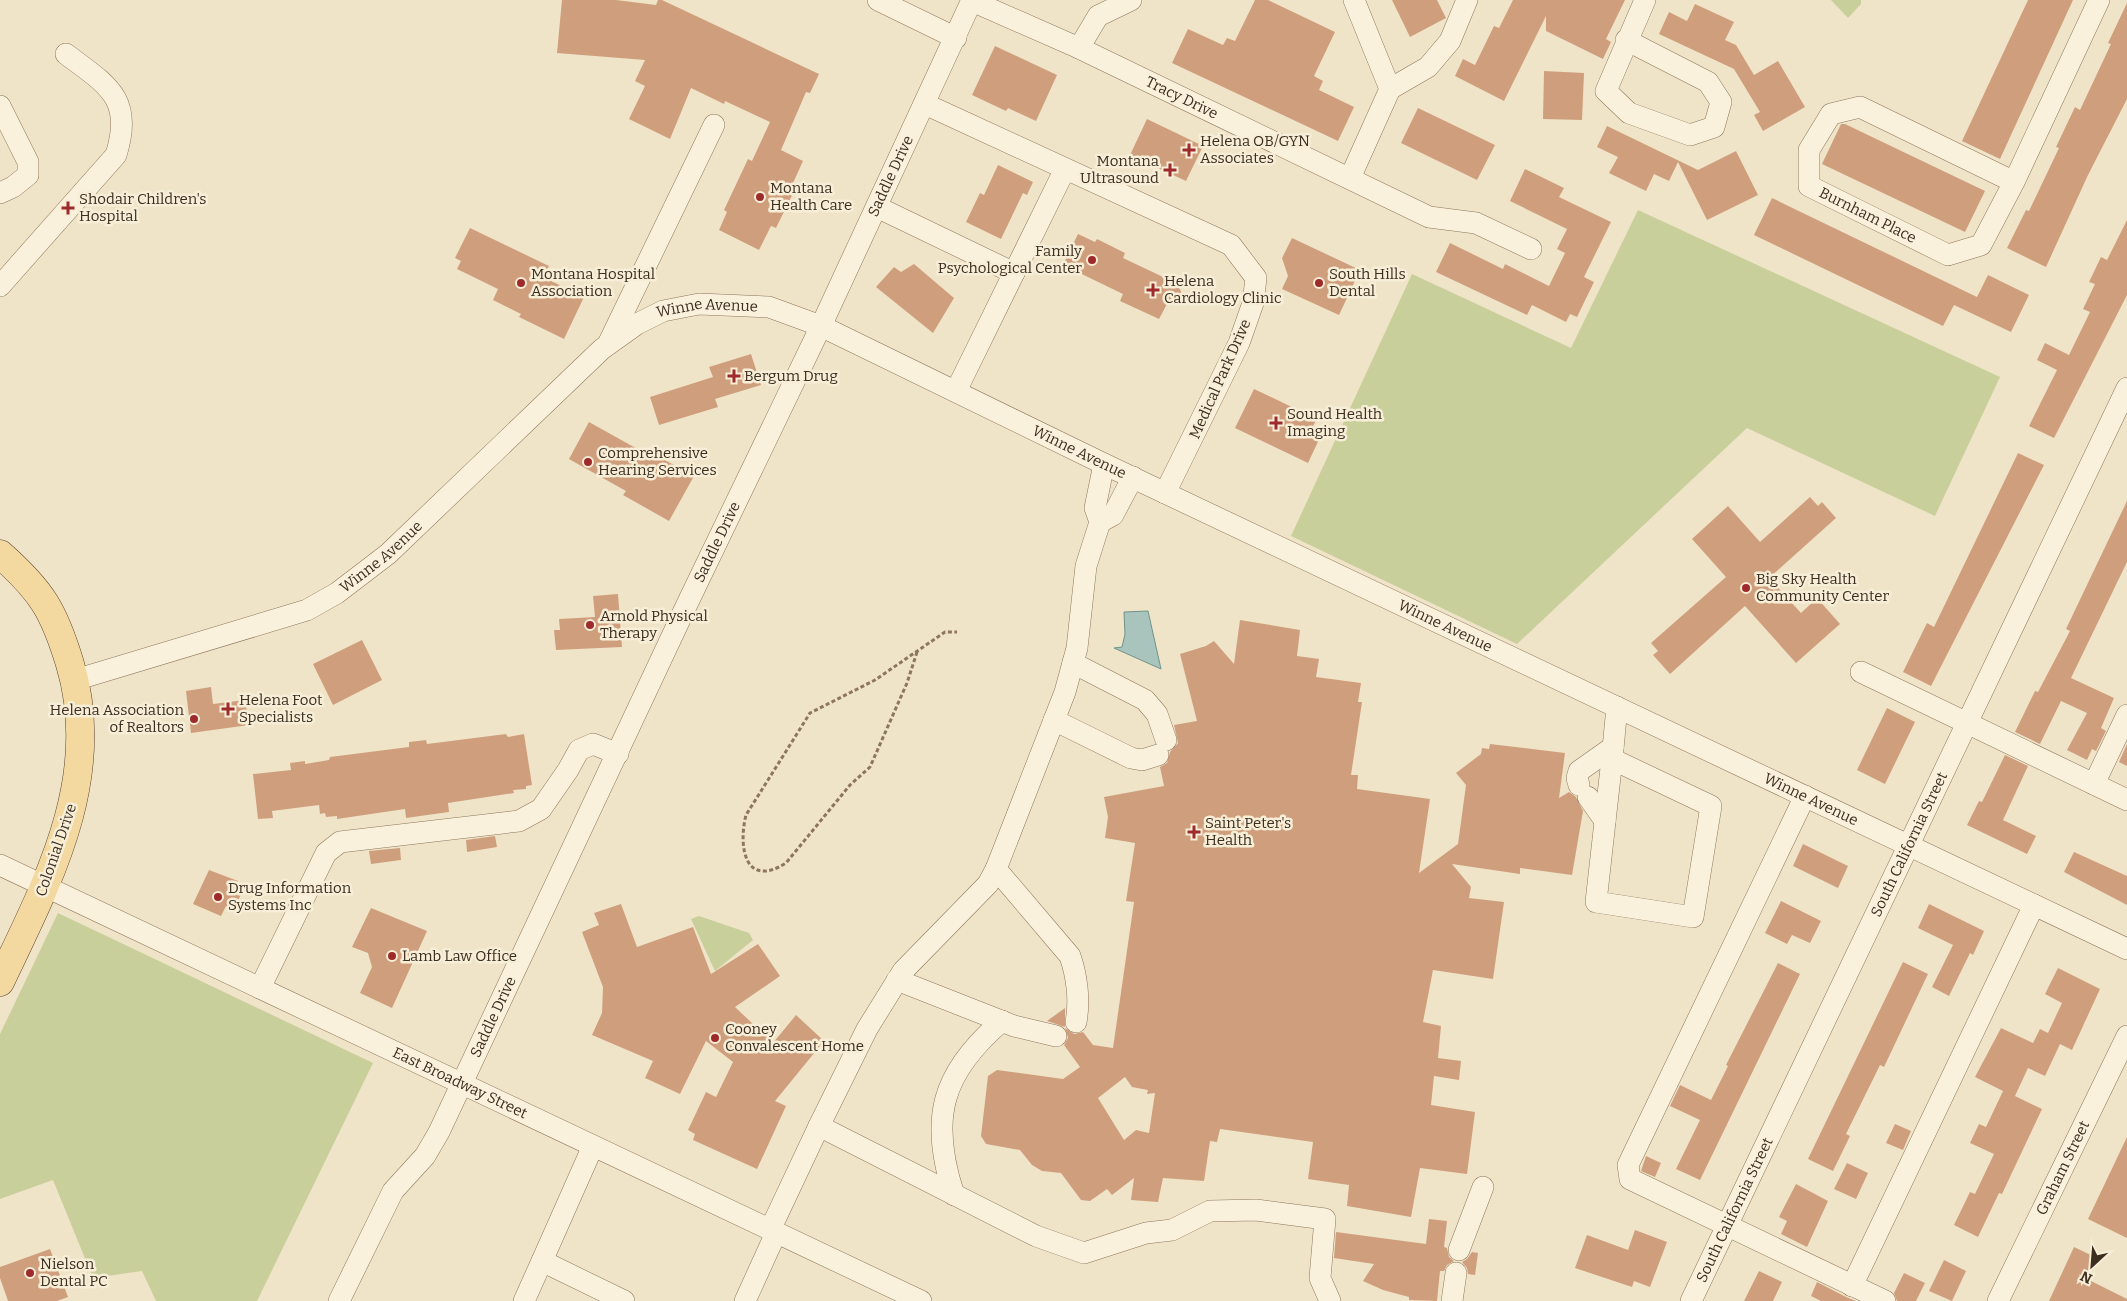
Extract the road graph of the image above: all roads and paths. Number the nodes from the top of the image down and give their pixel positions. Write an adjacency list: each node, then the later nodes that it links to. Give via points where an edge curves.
1 (878, 0): 9 (street)
2 (1131, 0): 8 (street)
3 (1354, 0): 13 (street)
4 (1467, 0): 13 (street, via 1450,41 1428,67)
5 (1645, 0): 10 (street)
6 (2099, 0): 19 (street, Burnham Place)
7 (972, 1): 9 (street, Saddle Drive); 11 (street, Tracy Drive)
8 (1098, 8): 11 (street)
9 (956, 38): 14 (street, Saddle Drive)
10 (1626, 40): 10 (street, via 1606,91 1629,113 1690,136 1714,126 1722,102 1708,82)
11 (1079, 48): 18 (street, Tracy Drive)
12 (66, 54): 24 (street, via 106,85 121,107 123,134 116,155)
13 (1390, 89): 18 (street)
14 (926, 104): 17 (street, Medical Park Drive); 21 (street, Saddle Drive)
15 (0, 106): 20 (street, via 28,162 28,175)
16 (714, 125): 26 (street)
17 (1065, 169): 23 (street); 31 (street, Medical Park Drive, via 1231,245 1256,278 1253,302 1239,343)
18 (1350, 178): 22 (street, Tracy Drive, via 1429,217 1476,222)
19 (2014, 182): 19 (street, Burnham Place, via 1981,245 1948,255 1809,186 1809,150 1830,114 1860,107)
20 (0, 193)
21 (877, 207): 23 (street); 25 (street, Saddle Drive)
22 (1531, 249)
23 (1014, 273): 28 (street)
24 (0, 286)
25 (821, 326): 26 (street, Winne Avenue, via 769,307 699,304 663,311); 28 (street, Winne Avenue); 44 (street, Saddle Drive)
26 (608, 344): 38 (street, Winne Avenue, via 388,554 337,593 283,618)
27 (2127, 388): 42 (street, South California Street)
28 (956, 391): 29 (street, Winne Avenue)
29 (1104, 464): 30 (street, Winne Avenue); 32 (street, via 1095,508)
30 (1133, 477): 31 (street, Winne Avenue); 32 (street, via 1113,515)
31 (1164, 493): 39 (street, Winne Avenue)
32 (1100, 522): 36 (street, via 1086,566)
33 (0, 554): 38 (main road, Colonial Drive, via 28,579 52,613)
34 (957, 632): 35 (path, via 945,632)
35 (918, 652): 35 (path, via 875,680 810,713 746,815 741,834 743,852 752,867 773,871 786,862 850,786 870,768)
36 (1073, 663): 41 (street); 41 (street, via 1145,700 1157,714 1162,747 1142,760 1131,758)
37 (1861, 672): 42 (street)
38 (75, 680): 52 (main road, Colonial Drive, via 82,745 75,792)
39 (1617, 707): 43 (street); 46 (street, Winne Avenue)
40 (2127, 715): 45 (street)
41 (1054, 720): 51 (street)
42 (1967, 723): 45 (street); 49 (street, South California Street)
43 (1612, 753): 48 (street); 48 (street, via 1579,771 1577,778); 48 (street, via 1711,806 1694,917 1596,902)
44 (618, 754): 57 (street, via 593,744 579,750 541,809 519,821 340,842 326,853); 62 (street, Saddle Drive)
45 (2094, 784): 47 (street)
46 (1805, 796): 49 (street, Winne Avenue); 67 (street, via 1628,1164 1630,1179)
47 (2127, 800)
48 (1605, 821)
49 (1909, 845): 53 (street, Winne Avenue); 67 (street, South California Street)
50 (0, 865): 52 (street, East Broadway Street)
51 (996, 869): 55 (street, via 988,884 925,946); 59 (street, via 1070,956 1078,1001)
52 (45, 886): 56 (main road, Colonial Drive); 57 (street, East Broadway Street)
53 (2034, 905): 54 (street, Winne Avenue); 72 (street)
54 (2127, 949)
55 (897, 980): 58 (street); 63 (street, via 867,1029)
56 (0, 982)
57 (260, 988): 62 (street, East Broadway Street)
58 (1002, 1021): 60 (street); 66 (street, via 970,1051 942,1108 940,1126 946,1169)
59 (1076, 1022)
60 (1056, 1036)
61 (2127, 1036): 82 (street, Graham Street)
62 (461, 1084): 64 (street, East Broadway Street); 73 (street, Saddle Drive, via 425,1156 393,1191)
63 (819, 1126): 66 (street); 68 (street)
64 (593, 1146): 68 (street, East Broadway Street); 70 (street)
65 (1482, 1187): 69 (street)
66 (954, 1194): 78 (street, via 1036,1236 1084,1253 1146,1233 1172,1230 1210,1211 1256,1210 1325,1219 1320,1278)
67 (1727, 1226): 72 (street); 80 (street, South California Street)
68 (773, 1231): 76 (street); 77 (street, East Broadway Street)
69 (1459, 1250)
70 (542, 1261): 74 (street); 75 (street)
71 (1456, 1273): 79 (street)
72 (1852, 1286): 81 (street)
73 (339, 1301)
74 (524, 1301)
75 (624, 1301)
76 (745, 1301)
77 (920, 1301)
78 (1330, 1301)
79 (1452, 1301)
80 (1691, 1301)
81 (1885, 1301)
82 (1998, 1301)

